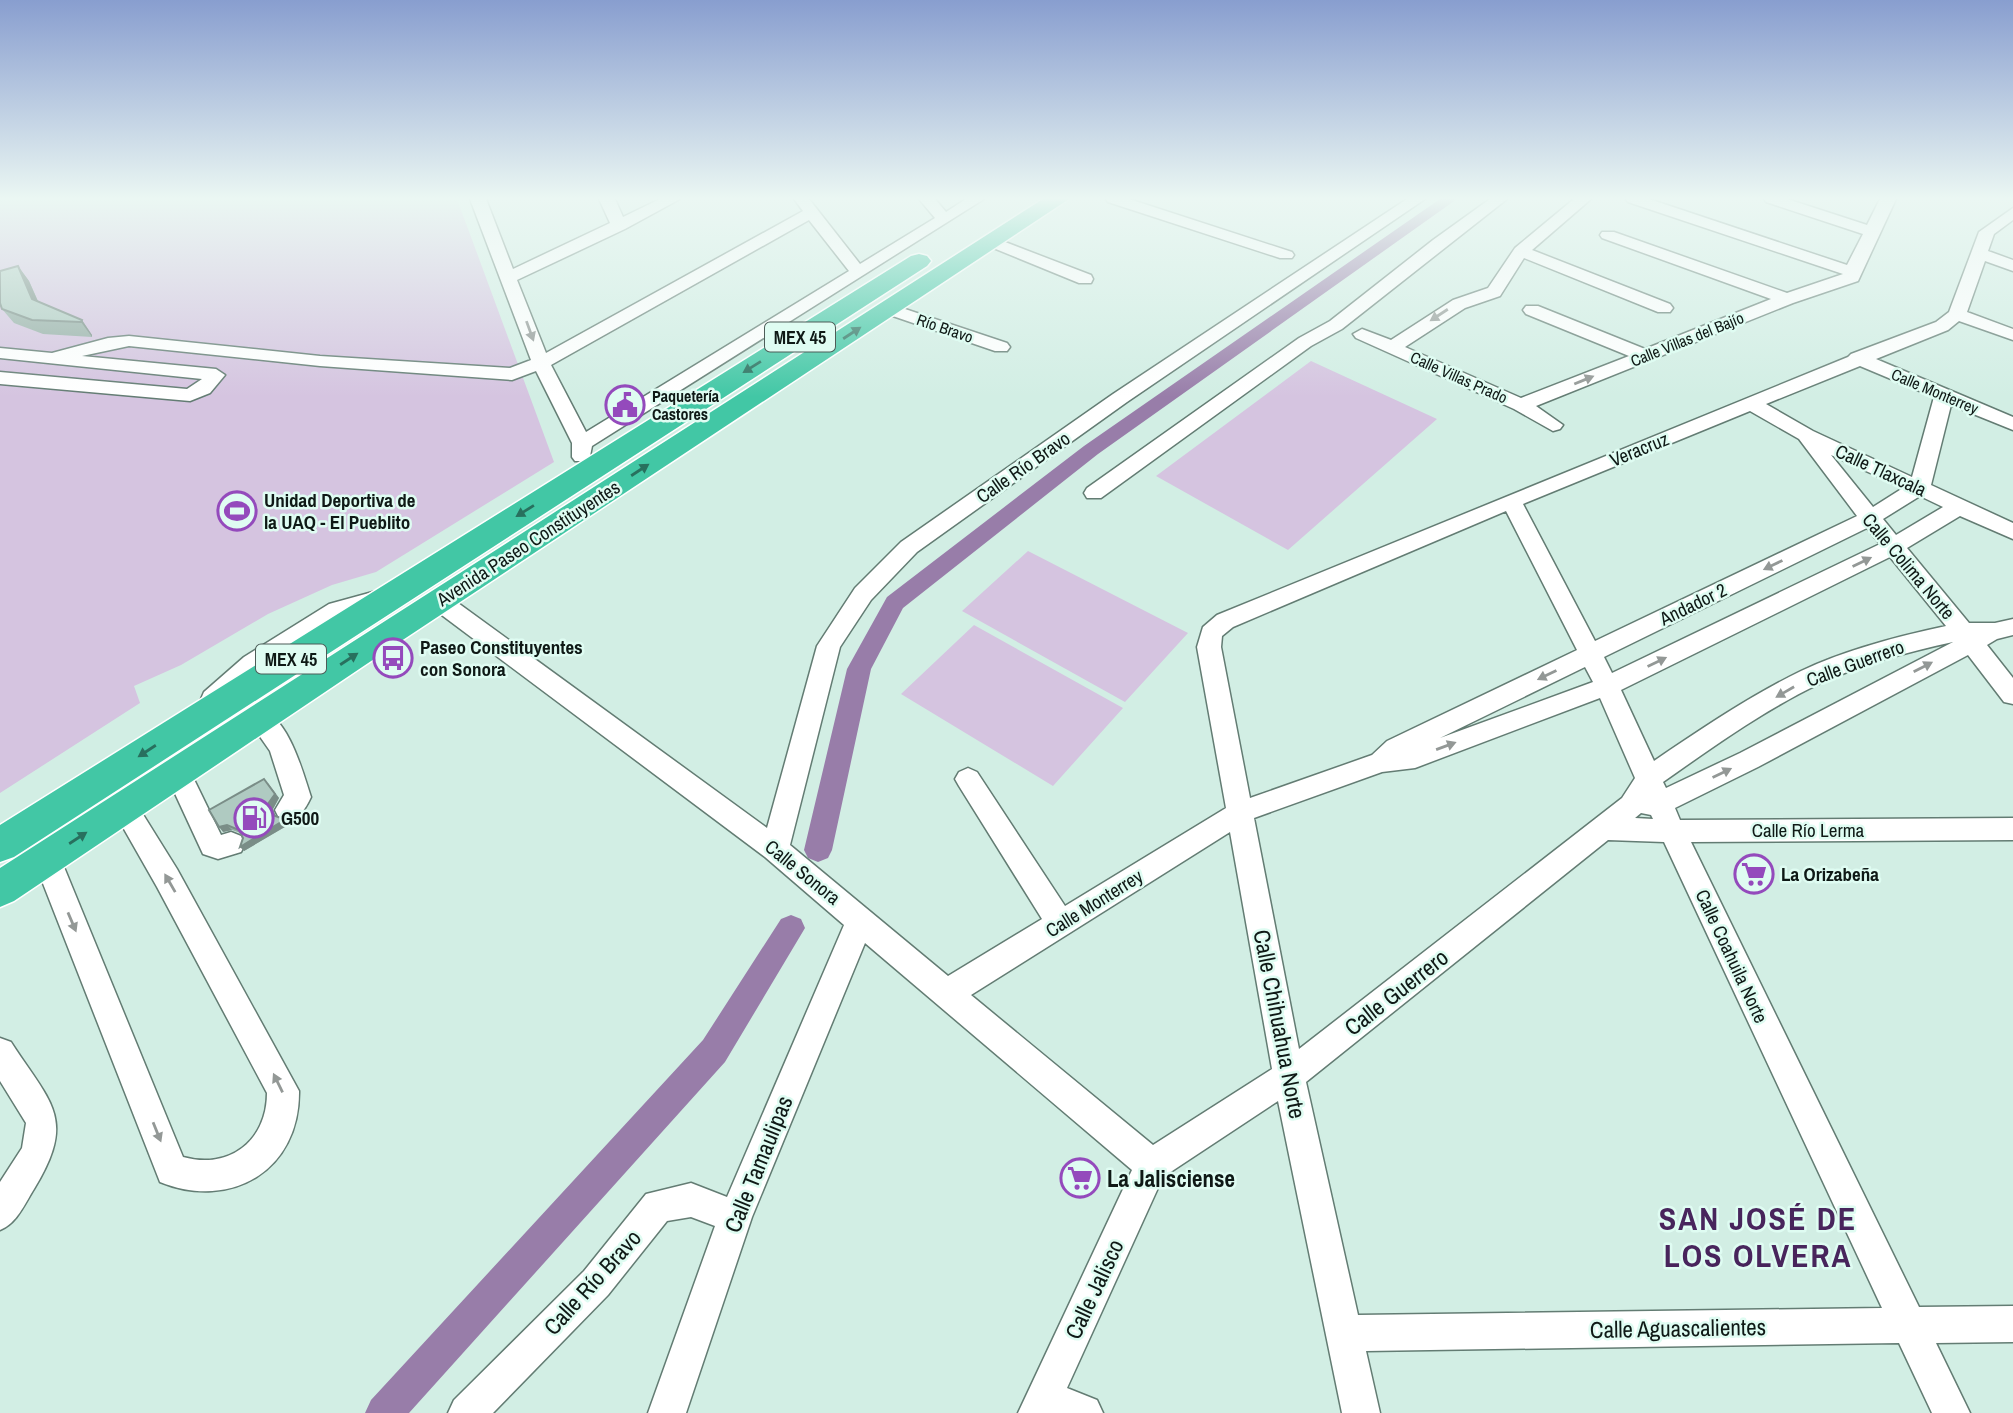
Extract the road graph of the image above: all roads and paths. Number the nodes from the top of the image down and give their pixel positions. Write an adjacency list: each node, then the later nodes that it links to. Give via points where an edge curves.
1 (505, 265): 19 (street)
2 (536, 265): 19 (street)
3 (707, 265): 34 (street)
4 (853, 265): 17 (street)
5 (868, 265): 17 (street)
6 (907, 265): 42 (highway, Avenida Paseo Constituyentes / MEX 45, one-way to 42)
7 (957, 265): 23 (highway, Avenida Paseo Constituyentes / MEX 45)
8 (1050, 265): 20 (street)
9 (1319, 265): 71 (street, Calle Río Bravo, via 909,547 863,594 829,646)
10 (1411, 265): 44 (street, via 1336,325 1305,342)
11 (1512, 265): 28 (street, one-way to 28, via 1494,292 1458,304)
12 (1556, 265): 22 (street)
13 (1692, 265): 21 (street)
14 (1831, 265): 18 (street)
15 (1856, 265): 18 (street)
16 (1974, 265): 25 (street)
17 (858, 271): 42 (street)
18 (1852, 272): 21 (street, Calle Villas del Bajío, via 1852,277)
19 (510, 277): 34 (street, one-way to 34)
20 (1085, 279)
21 (1787, 299): 31 (street, Calle Villas del Bajío)
22 (1664, 308)
23 (890, 309): 29 (street, Río Bravo); 50 (highway, Avenida Paseo Constituyentes / MEX 45, one-way to 23)
24 (1532, 310): 31 (street)
25 (1957, 314): 27 (street); 33 (street, Veracruz, via 1942,326)
26 (1362, 334): 28 (street, Calle Villas Prado)
27 (2013, 335)
28 (1392, 347): 38 (street, Calle Villas Prado)
29 (1001, 348)
30 (0, 354): 32 (street)
31 (1646, 356): 38 (street, Calle Villas del Bajío, one-way to 31)
32 (58, 357): 34 (street, via 129,341 320,361 512,374); 35 (street, via 216,375 190,395)
33 (1857, 358): 36 (street, Calle Monterrey); 37 (street, Veracruz)
34 (541, 363): 42 (street)
35 (0, 378)
36 (1944, 394): 39 (street, Calle Monterrey); 43 (street)
37 (1752, 404): 41 (street, Calle Tlaxcala); 45 (street, Veracruz)
38 (1521, 405): 40 (street, Calle Villas Prado)
39 (2013, 424)
40 (1553, 425)
41 (1806, 435): 43 (street, Calle Tlaxcala); 47 (street, Calle Colima Norte)
42 (582, 459): 70 (highway, Avenida Paseo Constituyentes / MEX 45, one-way to 70, via 394,594)
43 (1920, 487): 46 (street, Calle Tlaxcala); 47 (street, Andador 2)
44 (1094, 493)
45 (1511, 501): 52 (street, Veracruz, via 1225,621); 54 (street, Calle Coahuila Norte)
46 (1960, 508): 48 (street, Calle Tlaxcala); 49 (street, Andador 2)
47 (1868, 519): 49 (street, Calle Colima Norte); 54 (street, Andador 2, one-way to 54)
48 (2013, 532)
49 (1893, 547): 53 (street, Calle Colima Norte); 56 (street, Andador 2, one-way to 49)
50 (439, 601): 58 (highway, Avenida Paseo Constituyentes / MEX 45, one-way to 50); 71 (street, Calle Sonora)
51 (2004, 629): 53 (street, Calle Guerrero)
52 (1211, 633): 65 (street, Calle Chihuahua Norte, via 1209,647)
53 (1974, 644): 55 (street); 57 (street, Calle Colima Norte); 62 (street, Calle Guerrero, one-way to 53); 62 (street, Calle Guerrero, one-way to 62, via 1903,644 1811,677 1713,734)
54 (1591, 654): 56 (street, Calle Coahuila Norte); 59 (street, Andador 2, one-way to 59, via 1396,748)
55 (2013, 671)
56 (1607, 686): 59 (street, Andador 2, one-way to 56, via 1406,761); 62 (street, Calle Coahuila Norte)
57 (2013, 695)
58 (259, 718): 60 (highway, Avenida Paseo Constituyentes / MEX 45); 64 (street, via 281,747 298,797)
59 (1381, 762): 65 (street, Andador 2)
60 (178, 772): 63 (highway, Avenida Paseo Constituyentes / MEX 45); 69 (street, via 213,846)
61 (968, 779): 75 (street)
62 (1655, 790): 66 (street, Calle Guerrero); 68 (street, Calle Coahuila Norte)
63 (125, 807): 72 (highway, Avenida Paseo Constituyentes / MEX 45, one-way to 63); 72 (street, one-way to 63, via 173,1170 187,1177 233,1172 271,1147 286,1108 283,1091)
64 (288, 810)
65 (1241, 812): 75 (street, Calle Monterrey); 78 (street, Calle Chihuahua Norte)
66 (1603, 828): 68 (street, Calle Río Lerma); 78 (street, Calle Guerrero)
67 (2013, 829): 68 (street, Calle Río Lerma)
68 (1672, 831): 83 (street, Calle Coahuila Norte)
69 (231, 844)
70 (0, 845)
71 (782, 855): 74 (street, Calle Sonora)
72 (47, 858): 73 (highway, Avenida Paseo Constituyentes / MEX 45)
73 (0, 889)
74 (853, 912): 76 (street, Calle Sonora); 81 (street, Calle Tamaulipas)
75 (1060, 923): 76 (street, Calle Monterrey)
76 (946, 994): 79 (street, Calle Sonora)
77 (0, 1053): 80 (street, via 42,1120 37,1153)
78 (1289, 1076): 79 (street, Calle Guerrero); 84 (street, Calle Chihuahua Norte)
79 (1152, 1165): 85 (street, Calle Jalisco)
80 (0, 1213)
81 (734, 1217): 86 (street, Calle Río Bravo, via 691,1200 658,1206 596,1283); 87 (street, Calle Tamaulipas)
82 (2013, 1324): 83 (street, Calle Aguascalientes)
83 (1907, 1325): 84 (street, Calle Aguascalientes); 90 (street, Calle Coahuila Norte)
84 (1343, 1333): 89 (street, Calle Chihuahua Norte)
85 (1041, 1405): 88 (street)
86 (467, 1413)
87 (667, 1413)
88 (1084, 1413)
89 (1361, 1413)
90 (1951, 1413)

